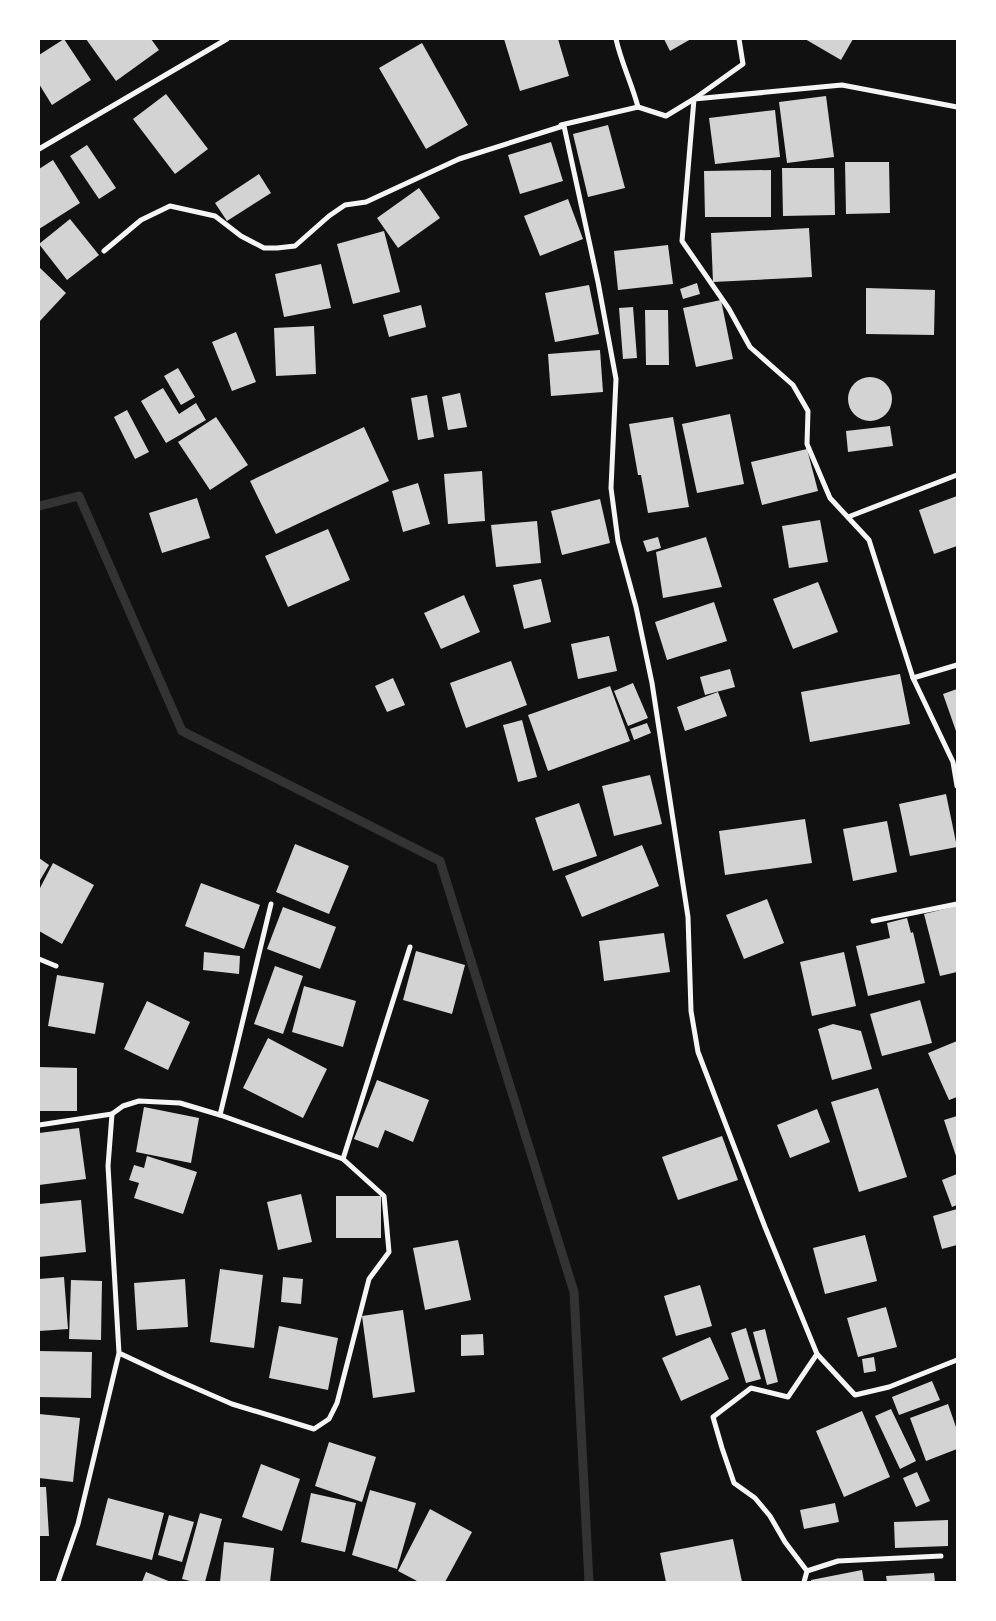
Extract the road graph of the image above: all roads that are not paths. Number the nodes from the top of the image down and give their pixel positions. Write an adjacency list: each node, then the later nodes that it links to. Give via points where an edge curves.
1 (227, 39): 8 (street)
2 (616, 39): 5 (street)
3 (739, 39): 4 (street, via 743,64)
4 (694, 99): 5 (street, via 666,116); 6 (street, via 842,86); 11 (street, via 682,241 729,309 750,347 793,385 808,411 807,444 830,498)
5 (638, 108): 7 (street, via 561,125)
6 (957, 108)
7 (564, 126): 9 (street, via 459,159 366,202 345,205 295,246 264,248 241,236 215,216 170,206 141,220); 26 (street, via 616,379 611,488 618,541 636,607 660,732 688,917 690,1011 698,1052)
8 (39, 149)
9 (104, 252)
10 (957, 474): 11 (street)
11 (848, 517): 13 (street, via 869,540)
12 (957, 665): 13 (street)
13 (913, 678): 14 (street, via 953,762)
14 (957, 786)
15 (271, 904): 22 (street)
16 (957, 904): 17 (street)
17 (873, 921)
18 (410, 947): 24 (street)
19 (39, 959): 20 (street)
20 (56, 966)
21 (112, 1114): 22 (street, via 139,1101 180,1103); 23 (street); 25 (street, via 108,1166)
22 (220, 1115): 24 (street)
23 (39, 1125)
24 (343, 1159): 25 (street, via 384,1196 389,1252 369,1279 337,1403 329,1419 314,1429 232,1404)
25 (119, 1353): 30 (street, via 78,1524)
26 (817, 1354): 27 (street, via 855,1395 889,1387); 29 (street, via 788,1398 751,1388 714,1417 734,1483 770,1516)
27 (957, 1360)
28 (941, 1556): 29 (street, via 838,1562)
29 (807, 1571): 31 (street)
30 (58, 1582)
31 (804, 1582)

